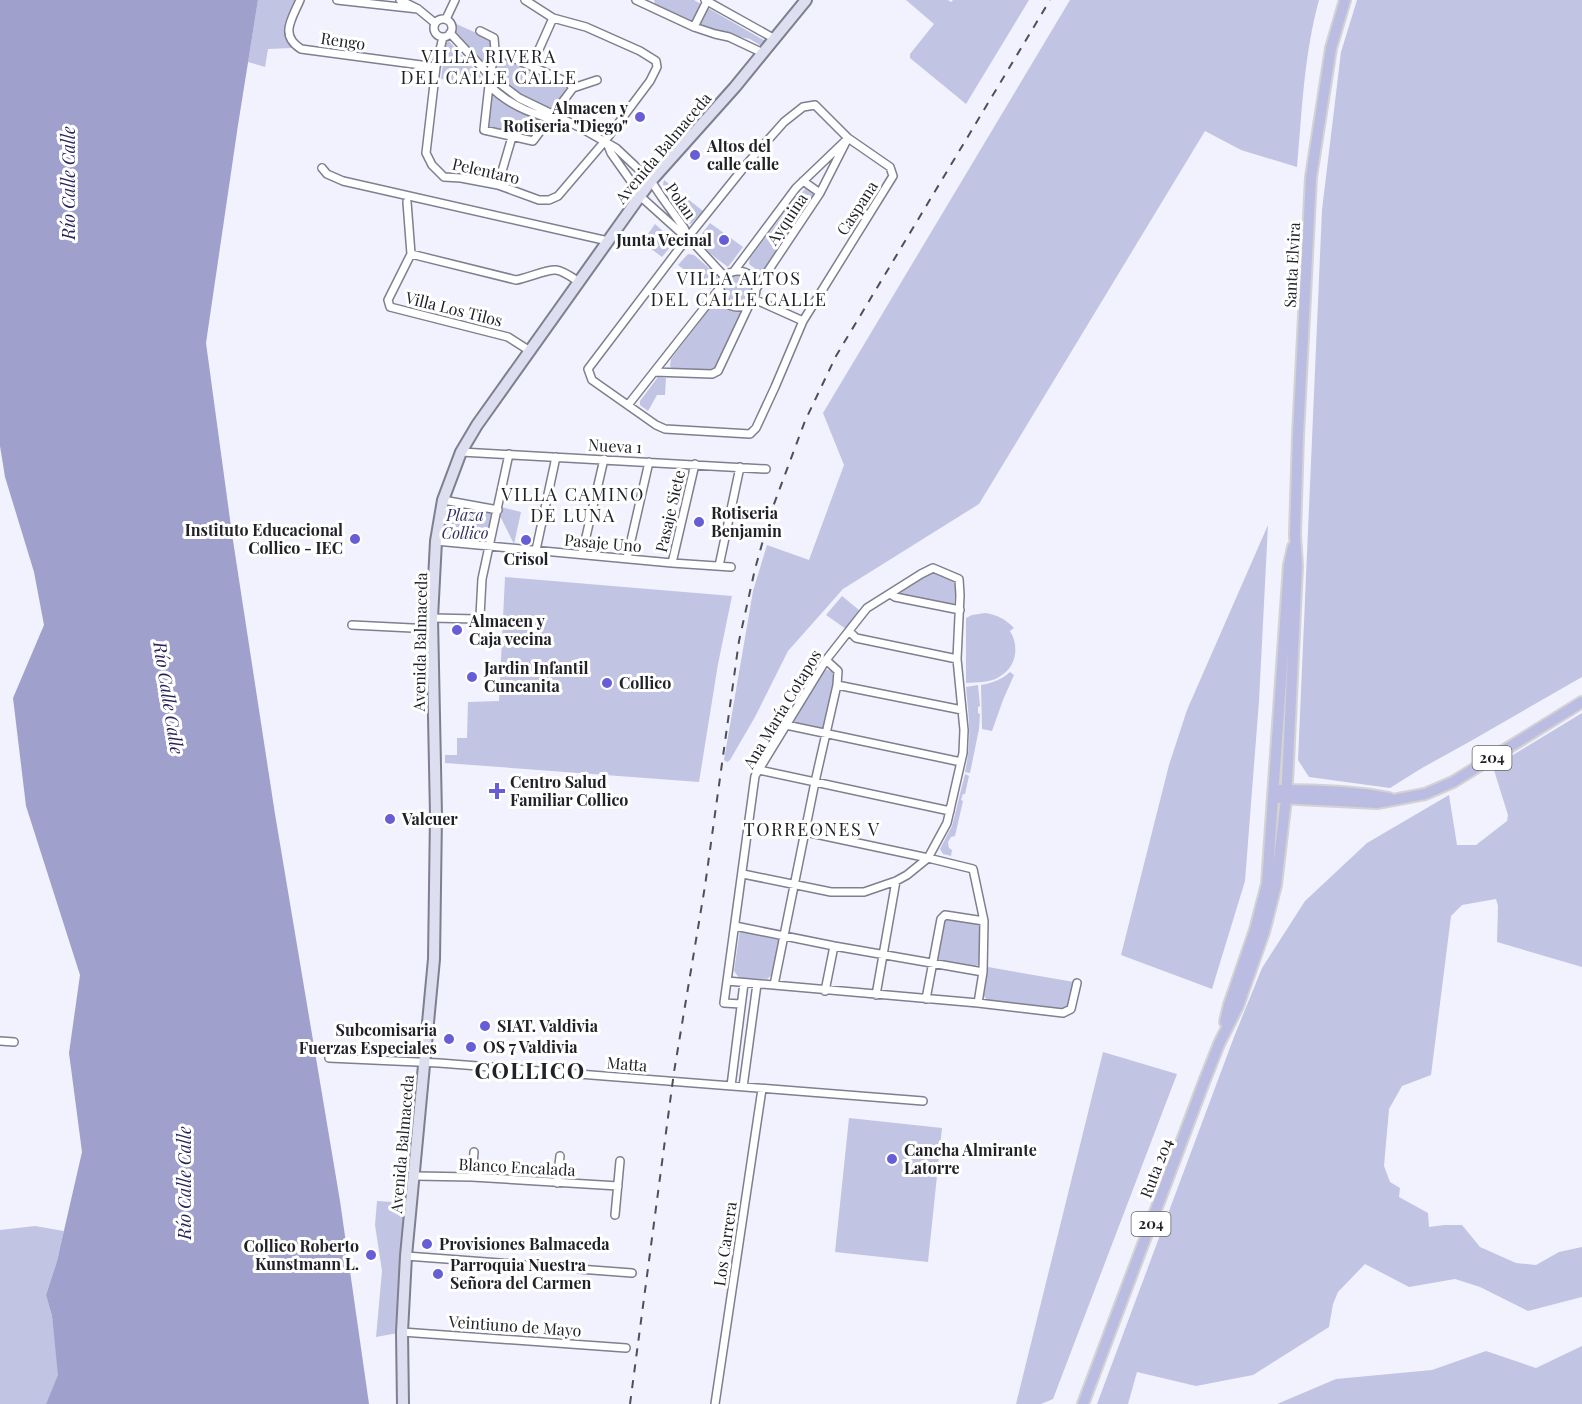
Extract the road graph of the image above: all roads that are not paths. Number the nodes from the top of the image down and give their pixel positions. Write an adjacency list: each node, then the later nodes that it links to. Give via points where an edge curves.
1 (300, 0): 22 (street, Rengo, via 289,29 290,38 302,49)
2 (337, 0): 11 (street)
3 (400, 0): 11 (street)
4 (455, 0): 13 (street)
5 (525, 0): 12 (street)
6 (636, 0): 10 (street)
7 (706, 0): 15 (street); 18 (street)
8 (806, 0): 18 (main road, Avenida Balmaceda)
9 (1345, 0): 61 (main road, Santa Elvira, via 1331,48 1311,177)
10 (649, 3): 15 (street)
11 (418, 9): 14 (street)
12 (553, 18): 21 (street); 30 (street, via 586,27 656,61 650,81)
13 (446, 19): 14 (street); 17 (street, via 452,25)
14 (435, 23): 17 (street, via 436,33)
15 (694, 27): 20 (street)
16 (480, 31): 19 (street, via 494,38)
17 (447, 35): 22 (street, Pelentaro); 23 (street)
18 (775, 39): 20 (main road, Avenida Balmaceda)
19 (495, 50): 21 (street); 23 (street)
20 (763, 53): 32 (main road, Avenida Balmaceda)
21 (532, 65): 26 (street)
22 (436, 67): 34 (street, Pelentaro, via 426,153 432,165 444,177)
23 (490, 76): 25 (street); 27 (street)
24 (597, 80): 26 (street)
25 (489, 85): 27 (street, via 513,104); 28 (street, via 484,130)
26 (573, 88): 27 (street)
27 (552, 117): 28 (street, via 533,141); 30 (street, Polan)
28 (512, 137): 34 (street)
29 (848, 138): 33 (street, Ayquina); 35 (street, Ayquina); 38 (street, Caspana, via 815,105 803,107 784,122 745,166); 47 (street, Caspana, via 890,167 893,176)
30 (606, 141): 32 (street, Polan); 34 (street, Pelentaro, via 558,196 549,200); 36 (street, Polan)
31 (322, 168): 39 (street, via 343,181)
32 (651, 181): 36 (main road, Avenida Balmaceda); 38 (street, Polan)
33 (803, 181): 35 (street, Ayquina); 41 (street, Ayquina)
34 (498, 184)
35 (820, 193): 45 (street, Ayquina)
36 (640, 196): 38 (street, Polan); 39 (main road, Avenida Balmaceda)
37 (407, 202): 40 (street)
38 (688, 237): 42 (street, Polan); 50 (street, Caspana, via 588,369 592,380)
39 (608, 241): 43 (main road, Avenida Balmaceda)
40 (411, 254): 43 (street, via 516,280 555,270); 48 (street, Villa Los Tilos, via 388,300 390,307 508,337)
41 (734, 271): 42 (street); 45 (street, via 748,274)
42 (724, 276): 44 (street)
43 (579, 282): 48 (main road, Avenida Balmaceda)
44 (720, 288): 46 (street, via 727,304 738,308); 49 (street)
45 (756, 289): 46 (street)
46 (752, 301): 47 (street); 49 (street, via 718,371)
47 (802, 321): 50 (street, Caspana, via 775,387 750,434 665,429)
48 (530, 351): 51 (main road, Avenida Balmaceda)
49 (654, 372): 50 (street)
50 (628, 405)
51 (461, 452): 52 (street, Nueva 1); 59 (main road, Avenida Balmaceda)
52 (509, 454): 53 (street, Nueva 1); 60 (street)
53 (556, 457): 54 (street, Nueva 1); 64 (street)
54 (604, 459): 55 (street, Nueva 1); 65 (street)
55 (649, 462): 56 (street, Nueva 1); 66 (street)
56 (695, 464): 57 (street, Nueva 1); 67 (street, Pasaje Siete)
57 (740, 467): 58 (street, Nueva 1); 68 (street)
58 (766, 469)
59 (443, 500): 60 (street); 62 (main road, Avenida Balmaceda)
60 (498, 510): 63 (street)
61 (1295, 535): 84 (main road, Santa Elvira, via 1298,566); 88 (main road, Santa Elvira, via 1289,565)
62 (436, 541): 63 (street, Pasaje Uno); 72 (main road, Avenida Balmaceda)
63 (489, 546): 64 (street, Pasaje Uno); 72 (street, via 480,616)
64 (536, 550): 65 (street, Pasaje Uno)
65 (582, 554): 66 (street, Pasaje Uno)
66 (627, 558): 67 (street, Pasaje Uno)
67 (672, 563): 68 (street, Pasaje Uno)
68 (718, 566): 69 (street, Pasaje Uno)
69 (731, 567)
70 (890, 594): 71 (street); 71 (street, Ana María Cotapos, via 933,568 959,579); 75 (street, Ana María Cotapos, via 867,608)
71 (960, 610): 76 (street)
72 (432, 618): 74 (main road, Avenida Balmaceda)
73 (352, 625): 74 (street)
74 (432, 629): 120 (main road, Avenida Balmaceda, via 434,959)
75 (849, 631): 76 (street, via 856,638); 77 (street, Ana María Cotapos)
76 (957, 659): 80 (street)
77 (826, 660): 78 (street, via 838,671); 81 (street, Ana María Cotapos)
78 (837, 685): 80 (street); 82 (street)
79 (1582, 702): 91 (main road, 204, via 1453,782 1425,794)
80 (962, 710): 83 (street)
81 (786, 725): 82 (street); 85 (street, Ana María Cotapos)
82 (826, 734): 83 (street); 86 (street)
83 (961, 762): 92 (street)
84 (1288, 763): 87 (main road, via 1299,782); 89 (main road, Santa Elvira)
85 (759, 770): 86 (street); 96 (street, Ana María Cotapos, via 755,776)
86 (815, 782): 92 (street); 94 (street)
87 (1319, 791): 89 (main road, 204); 91 (main road, 204)
88 (1273, 794): 89 (main road, 204); 118 (main road, Ruta 204 / 204, via 1266,884)
89 (1286, 794): 90 (main road, 204); 93 (main road, Ruta 204 / 204)
90 (1303, 799): 91 (main road, 204, via 1377,803); 93 (main road)
91 (1395, 799)
92 (950, 811): 95 (street)
93 (1283, 826): 118 (main road, Ruta 204 / 204, via 1276,885 1264,932)
94 (806, 832): 95 (street); 98 (street)
95 (928, 858): 97 (street); 99 (street, via 973,868)
96 (743, 874): 98 (street); 100 (street, Ana María Cotapos)
97 (896, 881): 98 (street, via 864,892 831,892); 103 (street)
98 (795, 884): 101 (street)
99 (984, 921): 104 (street, via 945,915); 105 (street)
100 (735, 926): 101 (street); 106 (street, Ana María Cotapos)
101 (785, 935): 102 (street); 110 (street)
102 (834, 946): 103 (street); 111 (street)
103 (884, 955): 104 (street); 112 (street)
104 (932, 963): 105 (street); 113 (street)
105 (983, 972): 114 (street)
106 (727, 981): 107 (street); 115 (street, Ana María Cotapos, via 724,1003)
107 (744, 983): 109 (street); 115 (street)
108 (1077, 983): 114 (street, via 1071,1009 1063,1013)
109 (757, 984): 110 (street); 122 (street)
110 (774, 985): 111 (street)
111 (825, 991): 112 (street)
112 (876, 995): 113 (street)
113 (926, 999): 114 (street)
114 (978, 1003)
115 (741, 1004): 121 (street)
116 (0, 1041): 117 (street)
117 (14, 1042)
118 (1220, 1044): 139 (main road, Ruta 204 / 204)
119 (329, 1058): 120 (street, Matta)
120 (424, 1062): 121 (street, Matta); 128 (main road, Avenida Balmaceda)
121 (731, 1086): 122 (street, Matta)
122 (743, 1087): 123 (street, Matta)
123 (762, 1089): 124 (street, Matta); 138 (street, Los Carrera)
124 (923, 1101)
125 (474, 1152): 129 (street)
126 (560, 1156): 130 (street)
127 (620, 1161): 131 (street)
128 (415, 1176): 129 (street, Blanco Encalada); 133 (main road, Avenida Balmaceda)
129 (472, 1177): 130 (street, Blanco Encalada)
130 (557, 1183): 131 (street, Blanco Encalada)
131 (618, 1186): 132 (street)
132 (615, 1215)
133 (406, 1256): 134 (street); 135 (main road, Avenida Balmaceda)
134 (632, 1273)
135 (402, 1332): 136 (street, Veintiuno de Mayo); 137 (main road, Avenida Balmaceda)
136 (626, 1348)
137 (403, 1404)
138 (715, 1404)
139 (1083, 1404)

